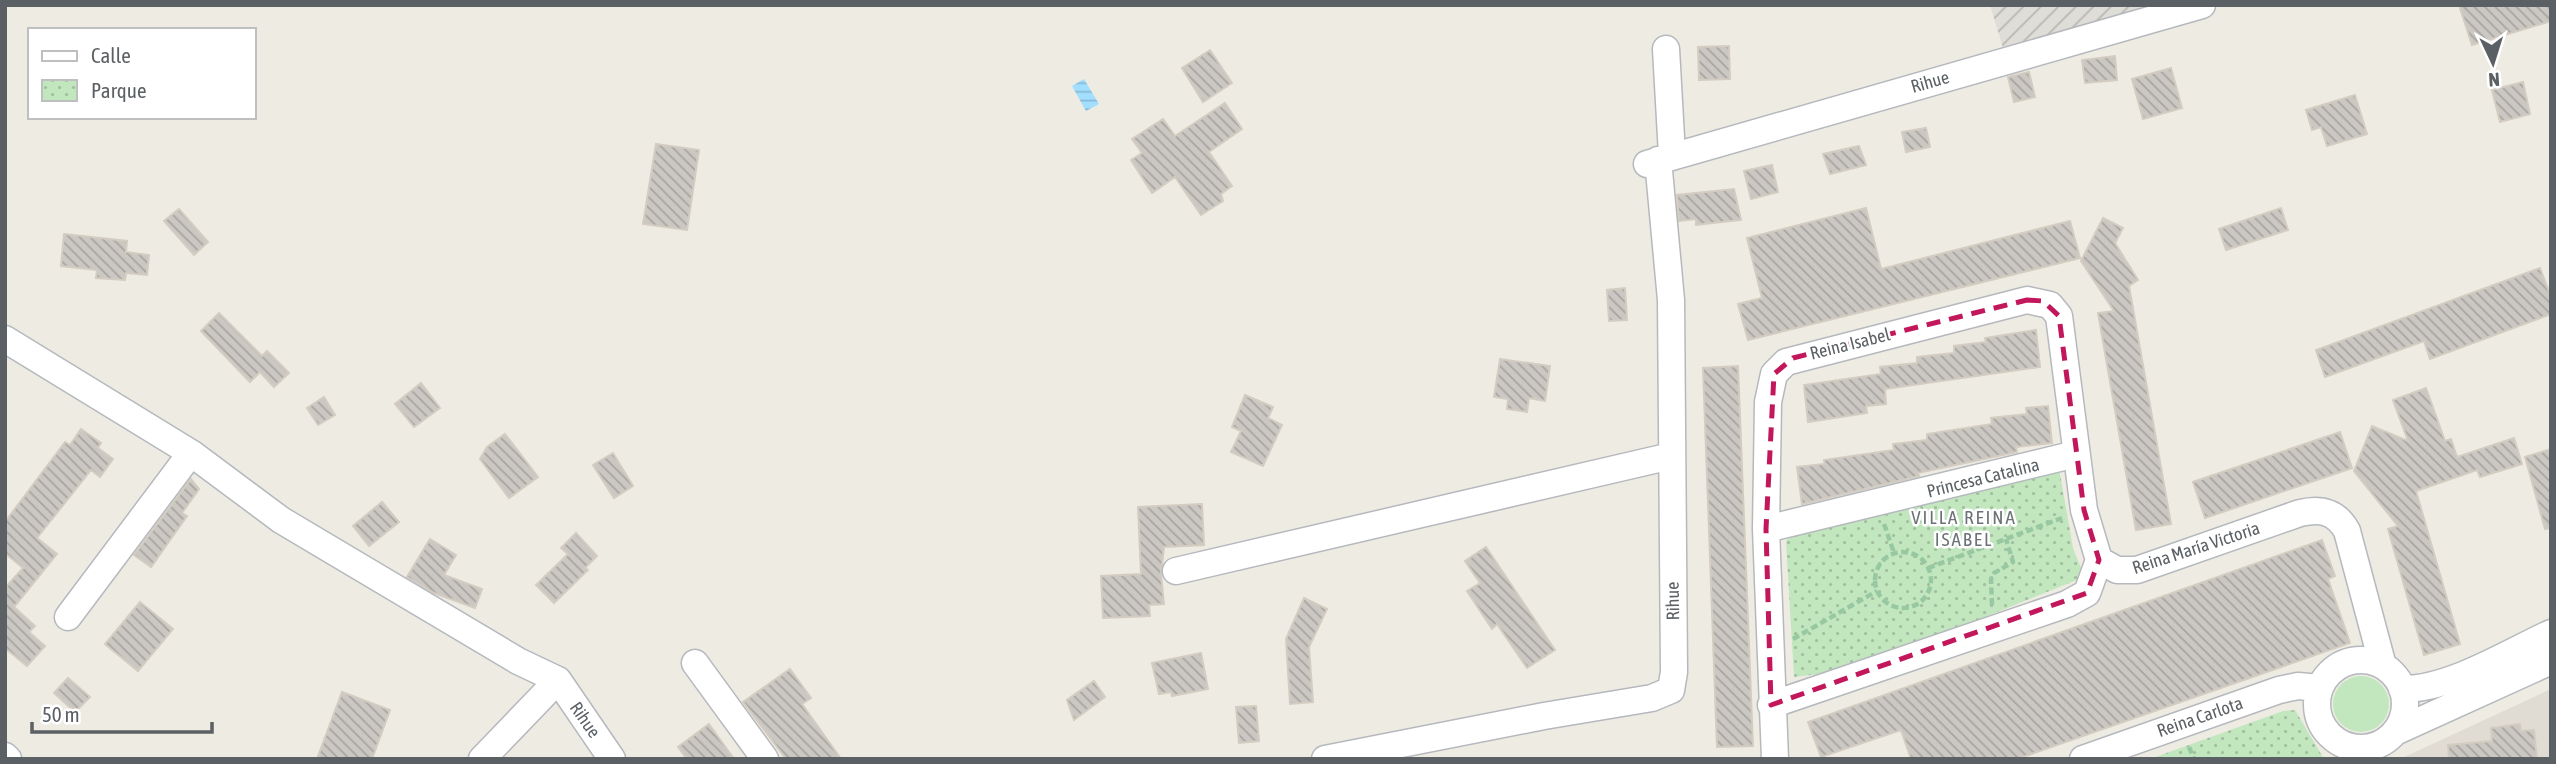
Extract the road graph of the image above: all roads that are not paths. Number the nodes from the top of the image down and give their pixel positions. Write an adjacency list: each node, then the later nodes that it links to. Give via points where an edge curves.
1 (2200, 6): 3 (street, Rihue)
2 (1666, 49): 3 (street)
3 (1659, 159): 7 (street, Rihue, via 1671,300)
4 (5, 340): 5 (street)
5 (191, 453): 11 (street); 16 (street, via 281,520 507,655)
6 (2076, 454): 8 (street, Princesa Catalina); 8 (street, Reina Isabel, via 2059,316 2043,301 2028,300 1786,362 1774,374 1768,402); 9 (street, Reina Isabel, via 2084,510)
7 (1671, 456): 10 (street); 24 (street, Rihue, via 1671,690 1653,698)
8 (1766, 529): 19 (street, Reina Isabel)
9 (2099, 561): 15 (street, Reina María Victoria, via 2117,570 2137,570 2300,513 2326,511 2347,531); 19 (street, via 2087,593 2067,604)
10 (1176, 571)
11 (68, 617)
12 (2551, 633): 18 (street, via 2440,683 2420,690)
13 (2551, 661): 20 (street)
14 (695, 663): 23 (street)
15 (2383, 666): 17 (street, via 2351,661 2338,667); 18 (street)
16 (558, 680): 21 (street); 22 (street, Rihue)
17 (2320, 688): 20 (street, via 2318,715 2333,738 2358,748 2384,741); 26 (street, Reina Carlota, via 2298,685 2280,690)
18 (2402, 689): 20 (street, via 2404,712)
19 (1772, 705): 25 (street, Reina Isabel)
20 (2395, 732)
21 (482, 759)
22 (612, 759)
23 (765, 759)
24 (1325, 759)
25 (1775, 759)
26 (2083, 759)

